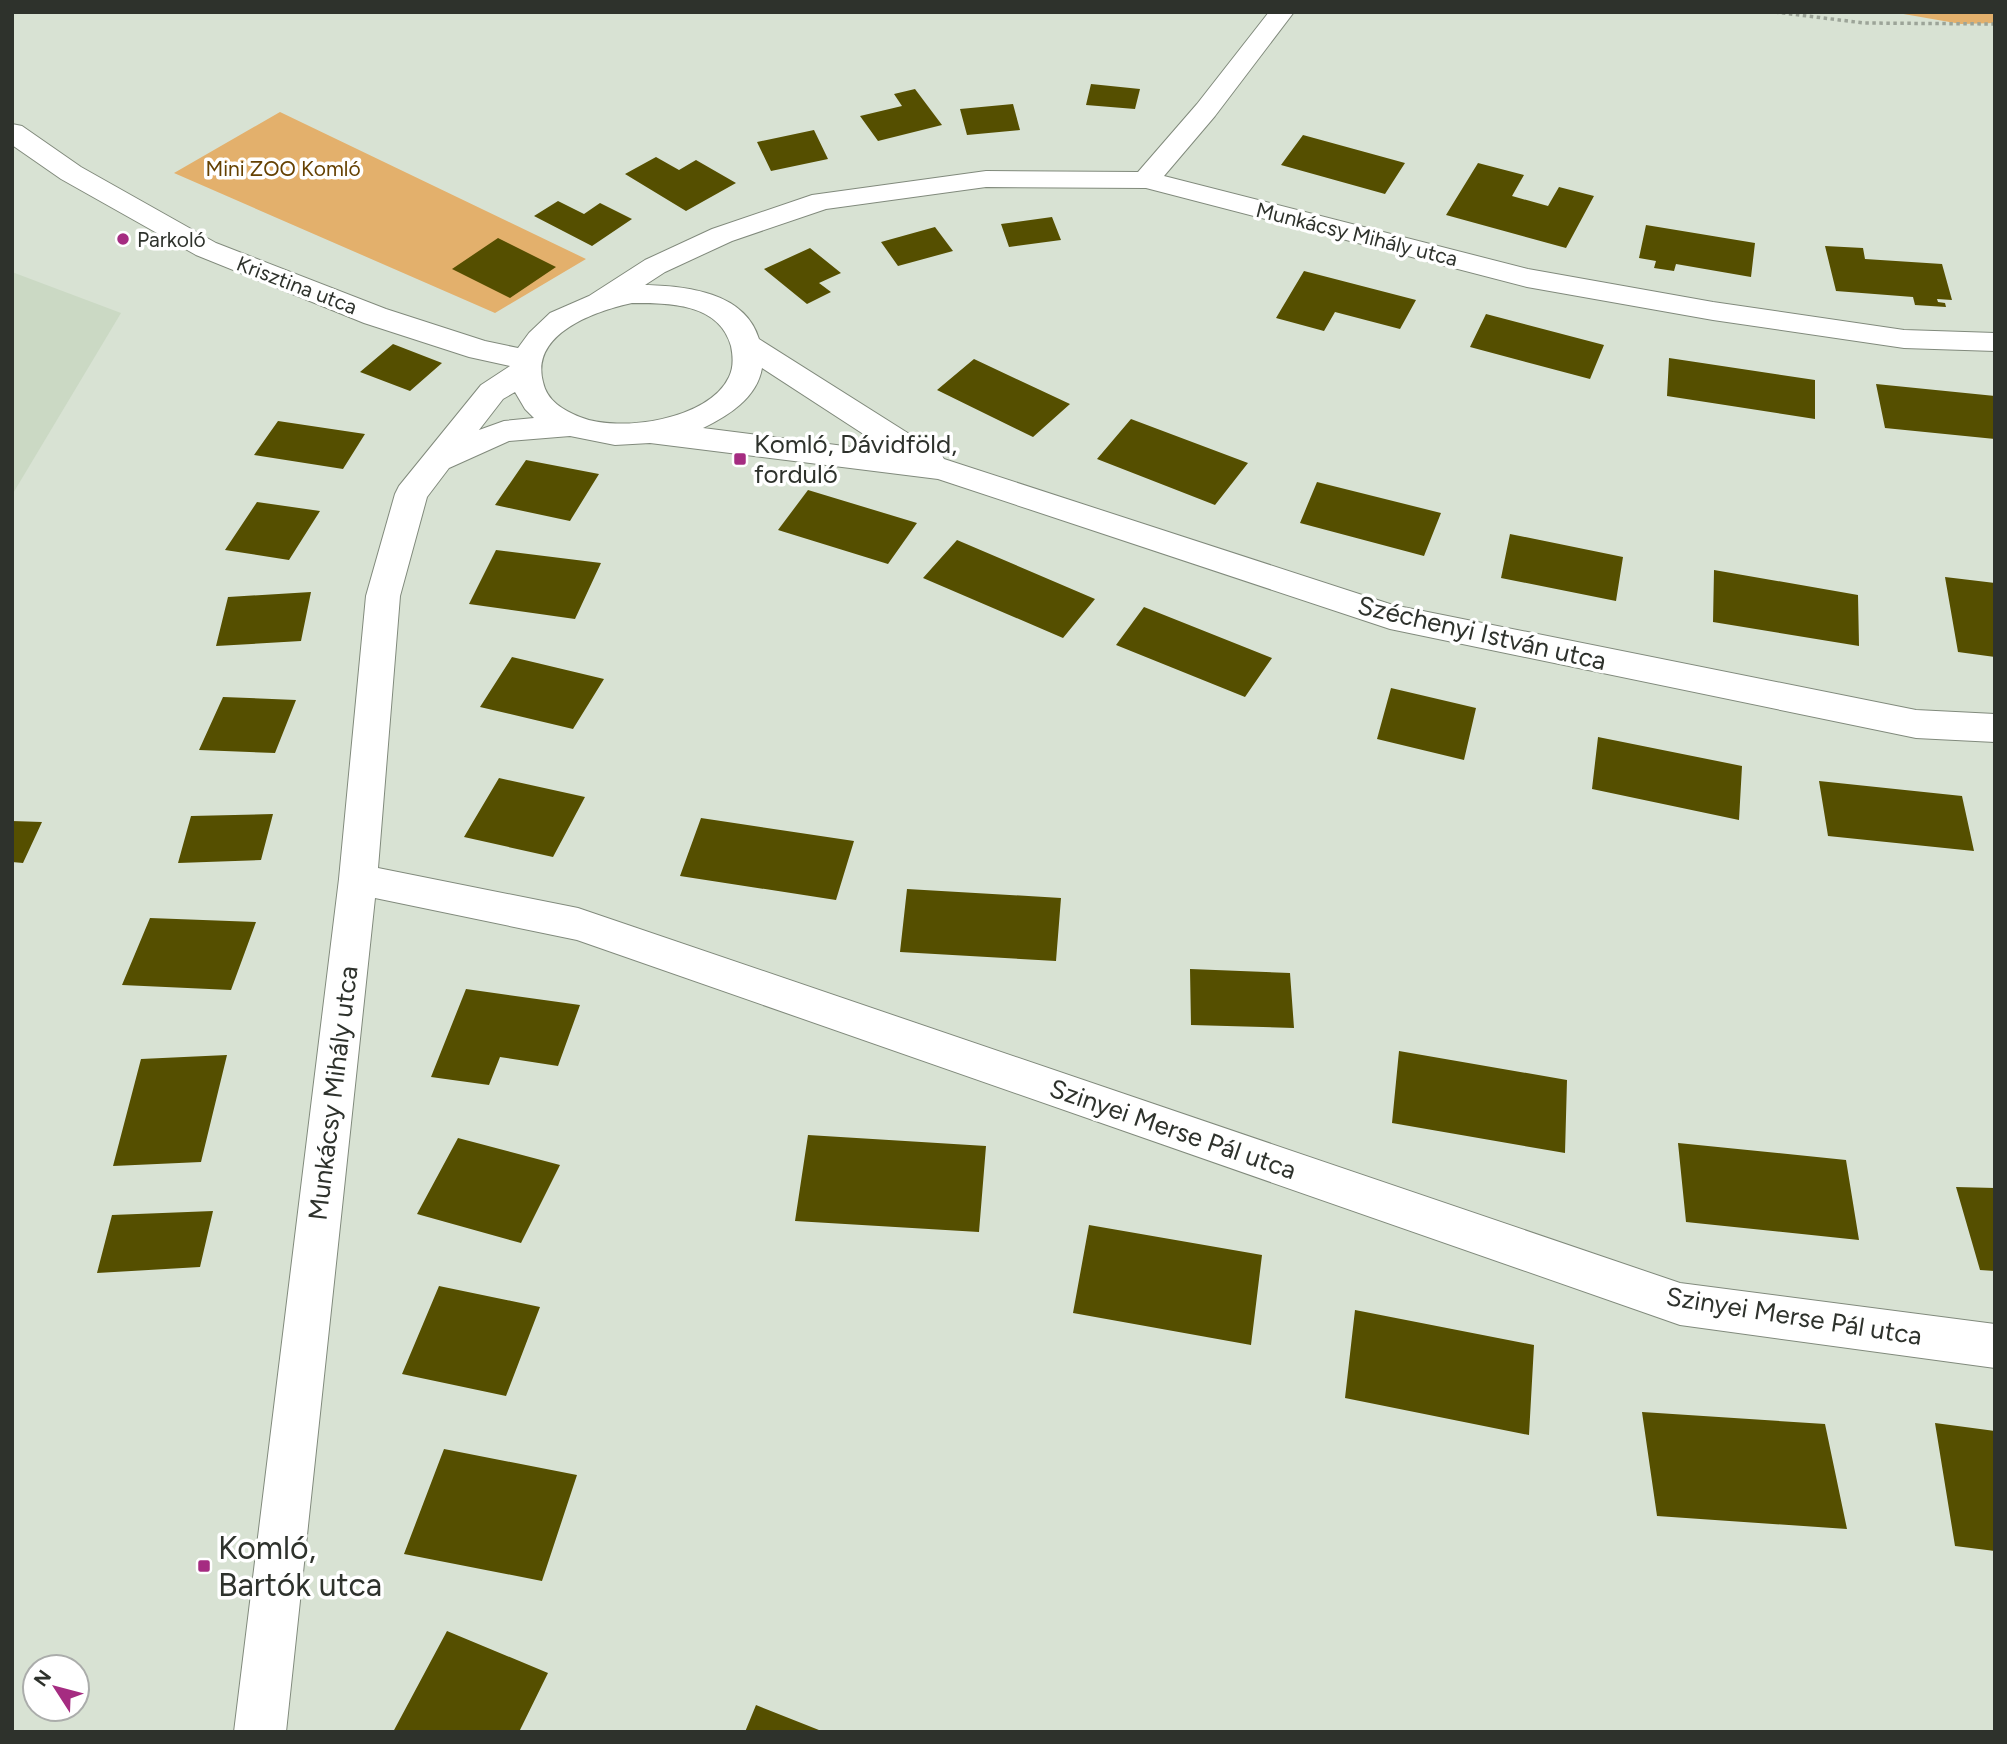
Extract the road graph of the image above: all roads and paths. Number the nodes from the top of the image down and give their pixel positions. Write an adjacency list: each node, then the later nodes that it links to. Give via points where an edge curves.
1 (1282, 12): 5 (street)
2 (1776, 12): 3 (path, via 1864,23)
3 (1995, 24)
4 (12, 132): 11 (street, Krisztina utca, via 71,173 206,249 375,316)
5 (1146, 180): 6 (street, Munkácsy Mihály utca, via 958,183 822,201); 9 (street, Munkácsy Mihály utca, via 1527,278 1713,312 1904,339)
6 (722, 235): 7 (street); 8 (street, Munkácsy Mihály utca, via 655,266)
7 (695, 299): 8 (street, via 632,294); 10 (street, via 721,310 739,327)
8 (600, 300): 11 (street, via 566,315 540,335)
9 (1995, 342)
10 (749, 346): 13 (street, via 750,361 735,392 700,418); 15 (street, Széchenyi István utca)
11 (525, 366): 12 (street, via 530,394 545,412); 14 (street, Munkácsy Mihály utca, via 492,392)
12 (571, 426): 13 (street, via 596,433); 14 (street, Munkácsy Mihály utca, via 504,431)
13 (652, 433): 15 (street, Széchenyi István utca)
14 (434, 463): 17 (street, Munkácsy Mihály utca, via 411,494 383,596)
15 (942, 470): 16 (street, Széchenyi István utca, via 1390,617 1916,724)
16 (1995, 728)
17 (358, 879): 18 (street, Szinyei Merse Pál utca, via 578,924 1680,1304); 19 (street, Munkácsy Mihály utca)
18 (1995, 1346)
19 (260, 1732)

